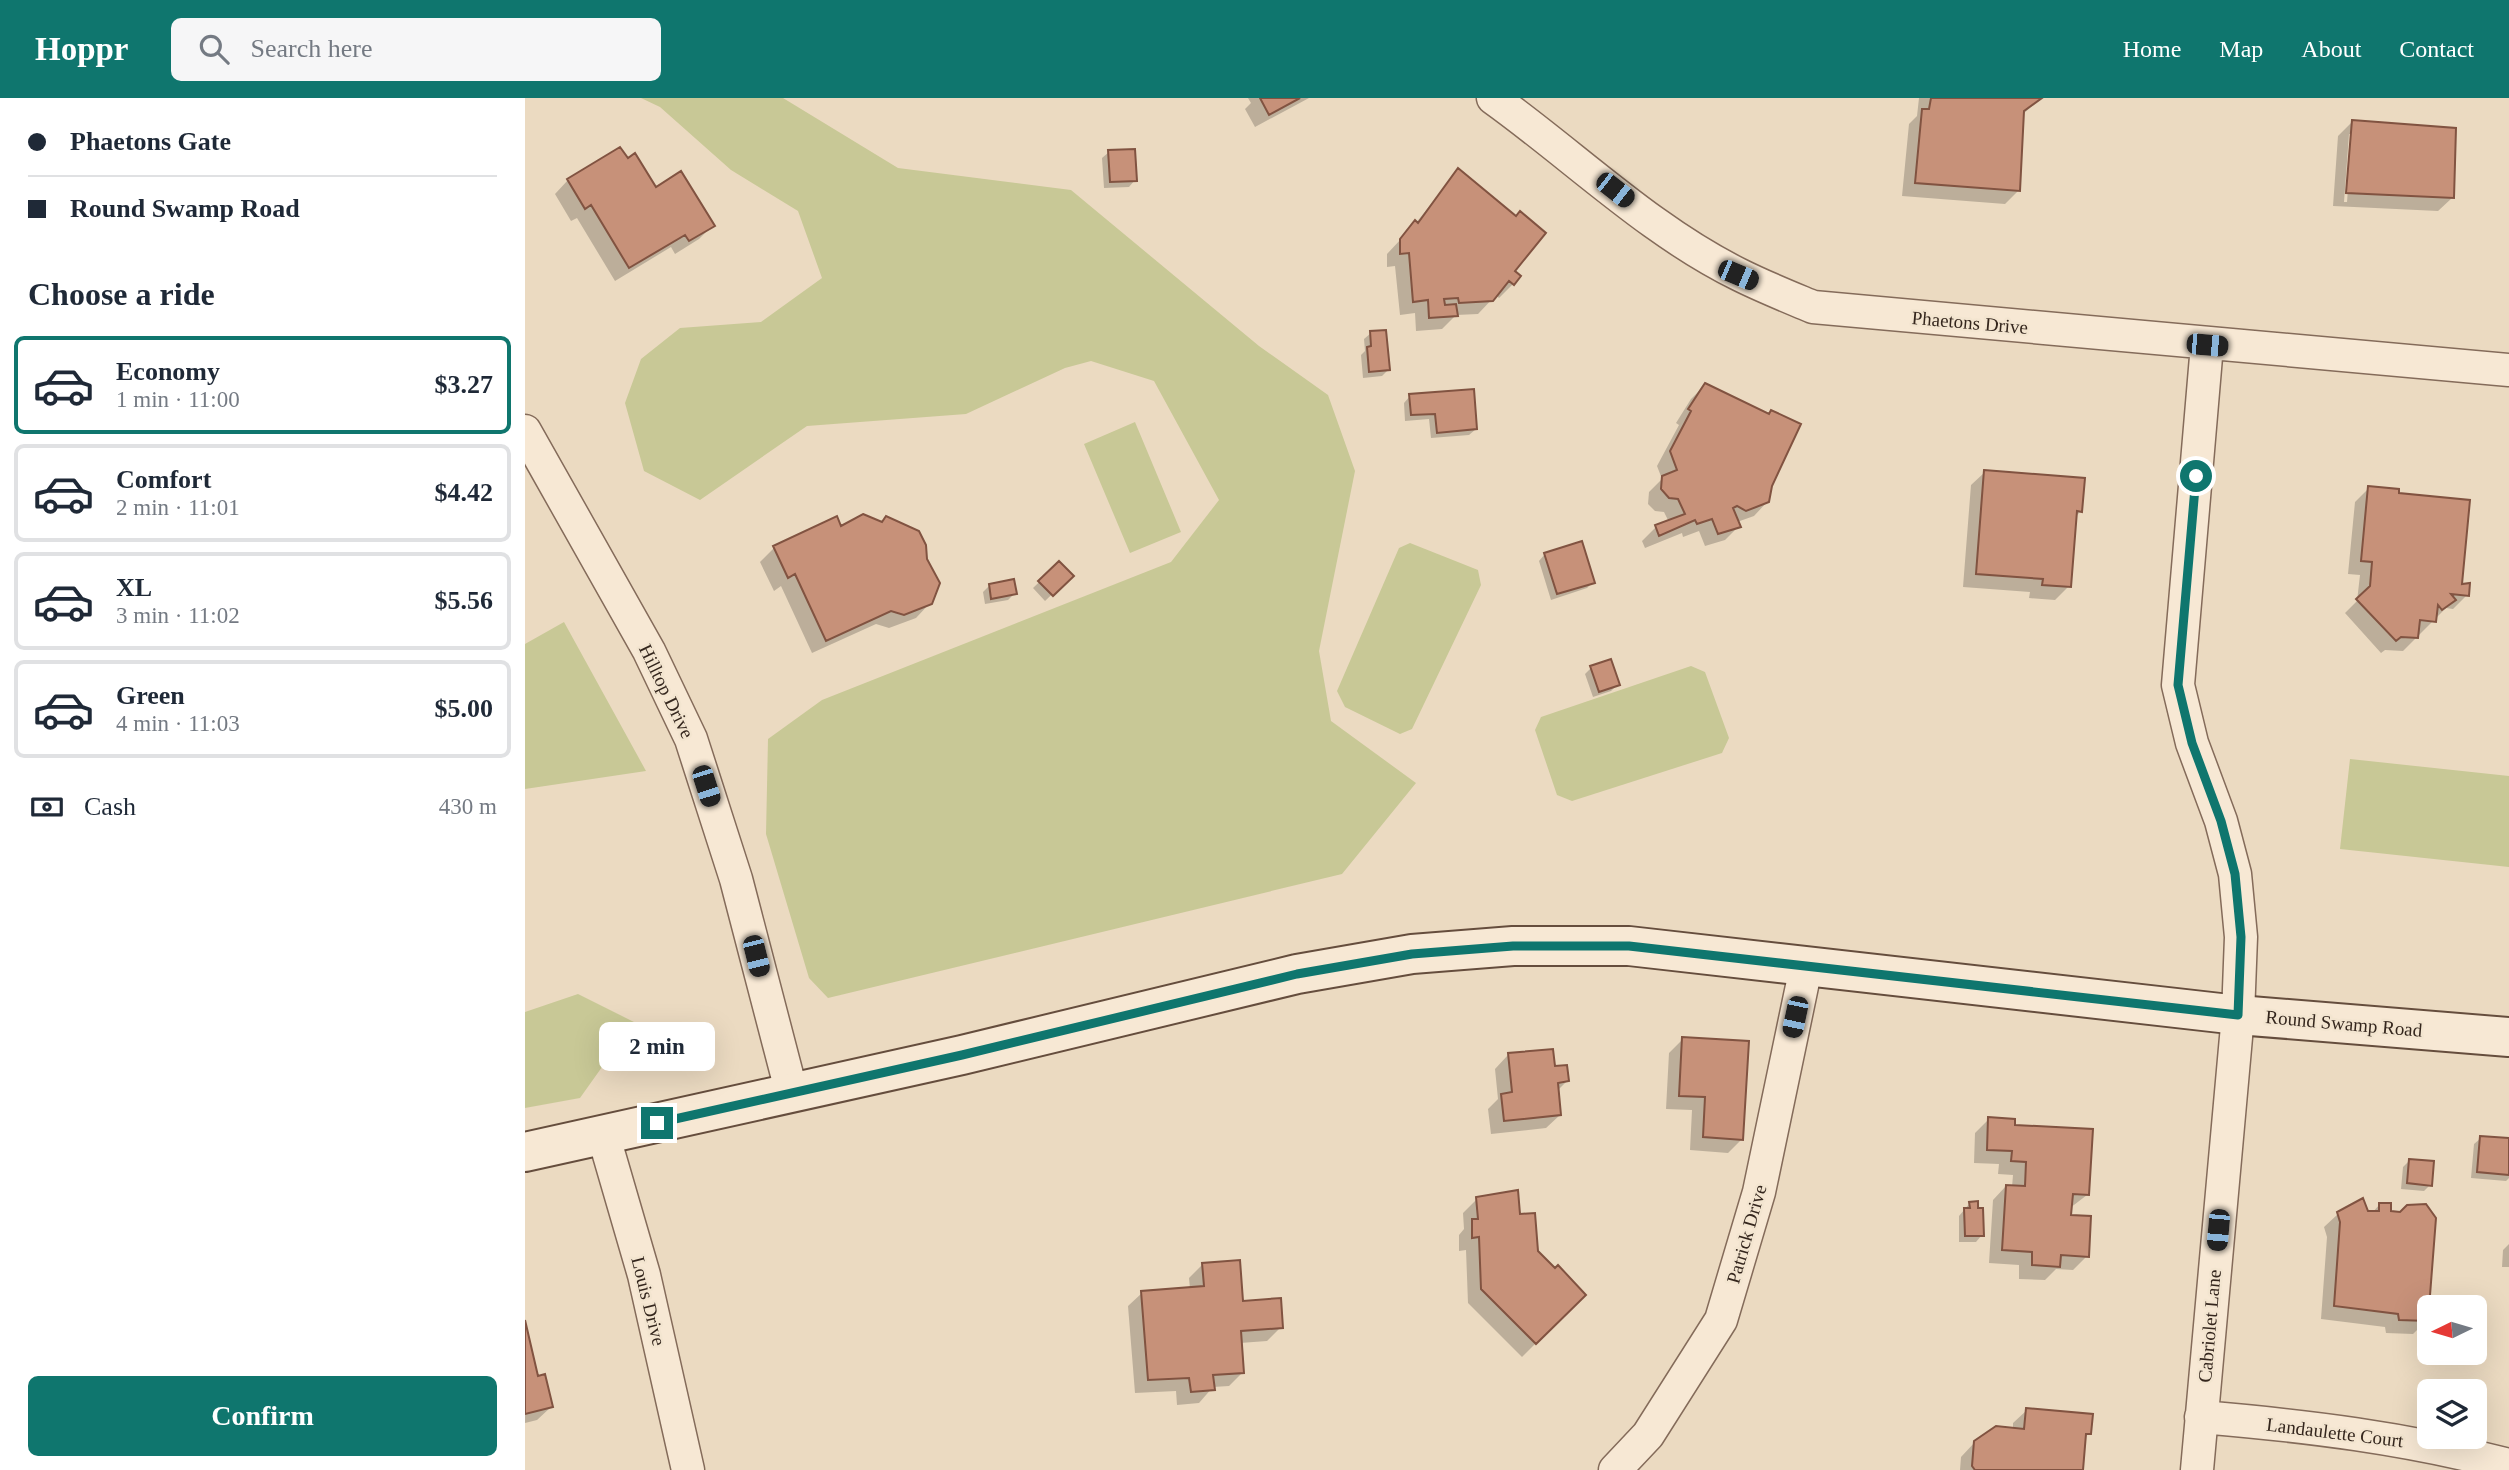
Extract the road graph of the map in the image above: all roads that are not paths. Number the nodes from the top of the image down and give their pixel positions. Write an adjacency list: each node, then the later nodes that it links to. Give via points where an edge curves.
1 (1493, 98): 2 (street, Phaetons Drive, via 1658,224 1738,275 1813,307)
2 (2207, 345): 3 (street, Phaetons Drive); 6 (street, Cabriolet Lane, via 2178,685 2235,874 2241,937)
3 (2509, 370)
4 (525, 431): 8 (street, Hilltop Drive, via 649,651 691,739 736,879)
5 (1806, 967): 6 (street, Round Swamp Road); 8 (street, Round Swamp Road, via 1629,946 1513,946 1412,954 1297,974); 14 (street, Patrick Drive, via 1759,1192 1721,1320 1648,1436)
6 (2238, 1015): 7 (street, Round Swamp Road); 11 (street, Cabriolet Lane)
7 (2509, 1037)
8 (792, 1094): 9 (street, Round Swamp Road)
9 (604, 1134): 10 (street, Round Swamp Road); 13 (street, Louis Drive, via 644,1275)
10 (525, 1152)
11 (2201, 1417): 12 (street, Landaulette Court, via 2335,1429); 15 (street, Cabriolet Lane)
12 (2509, 1465)
13 (688, 1470)
14 (1615, 1470)
15 (2197, 1470)

